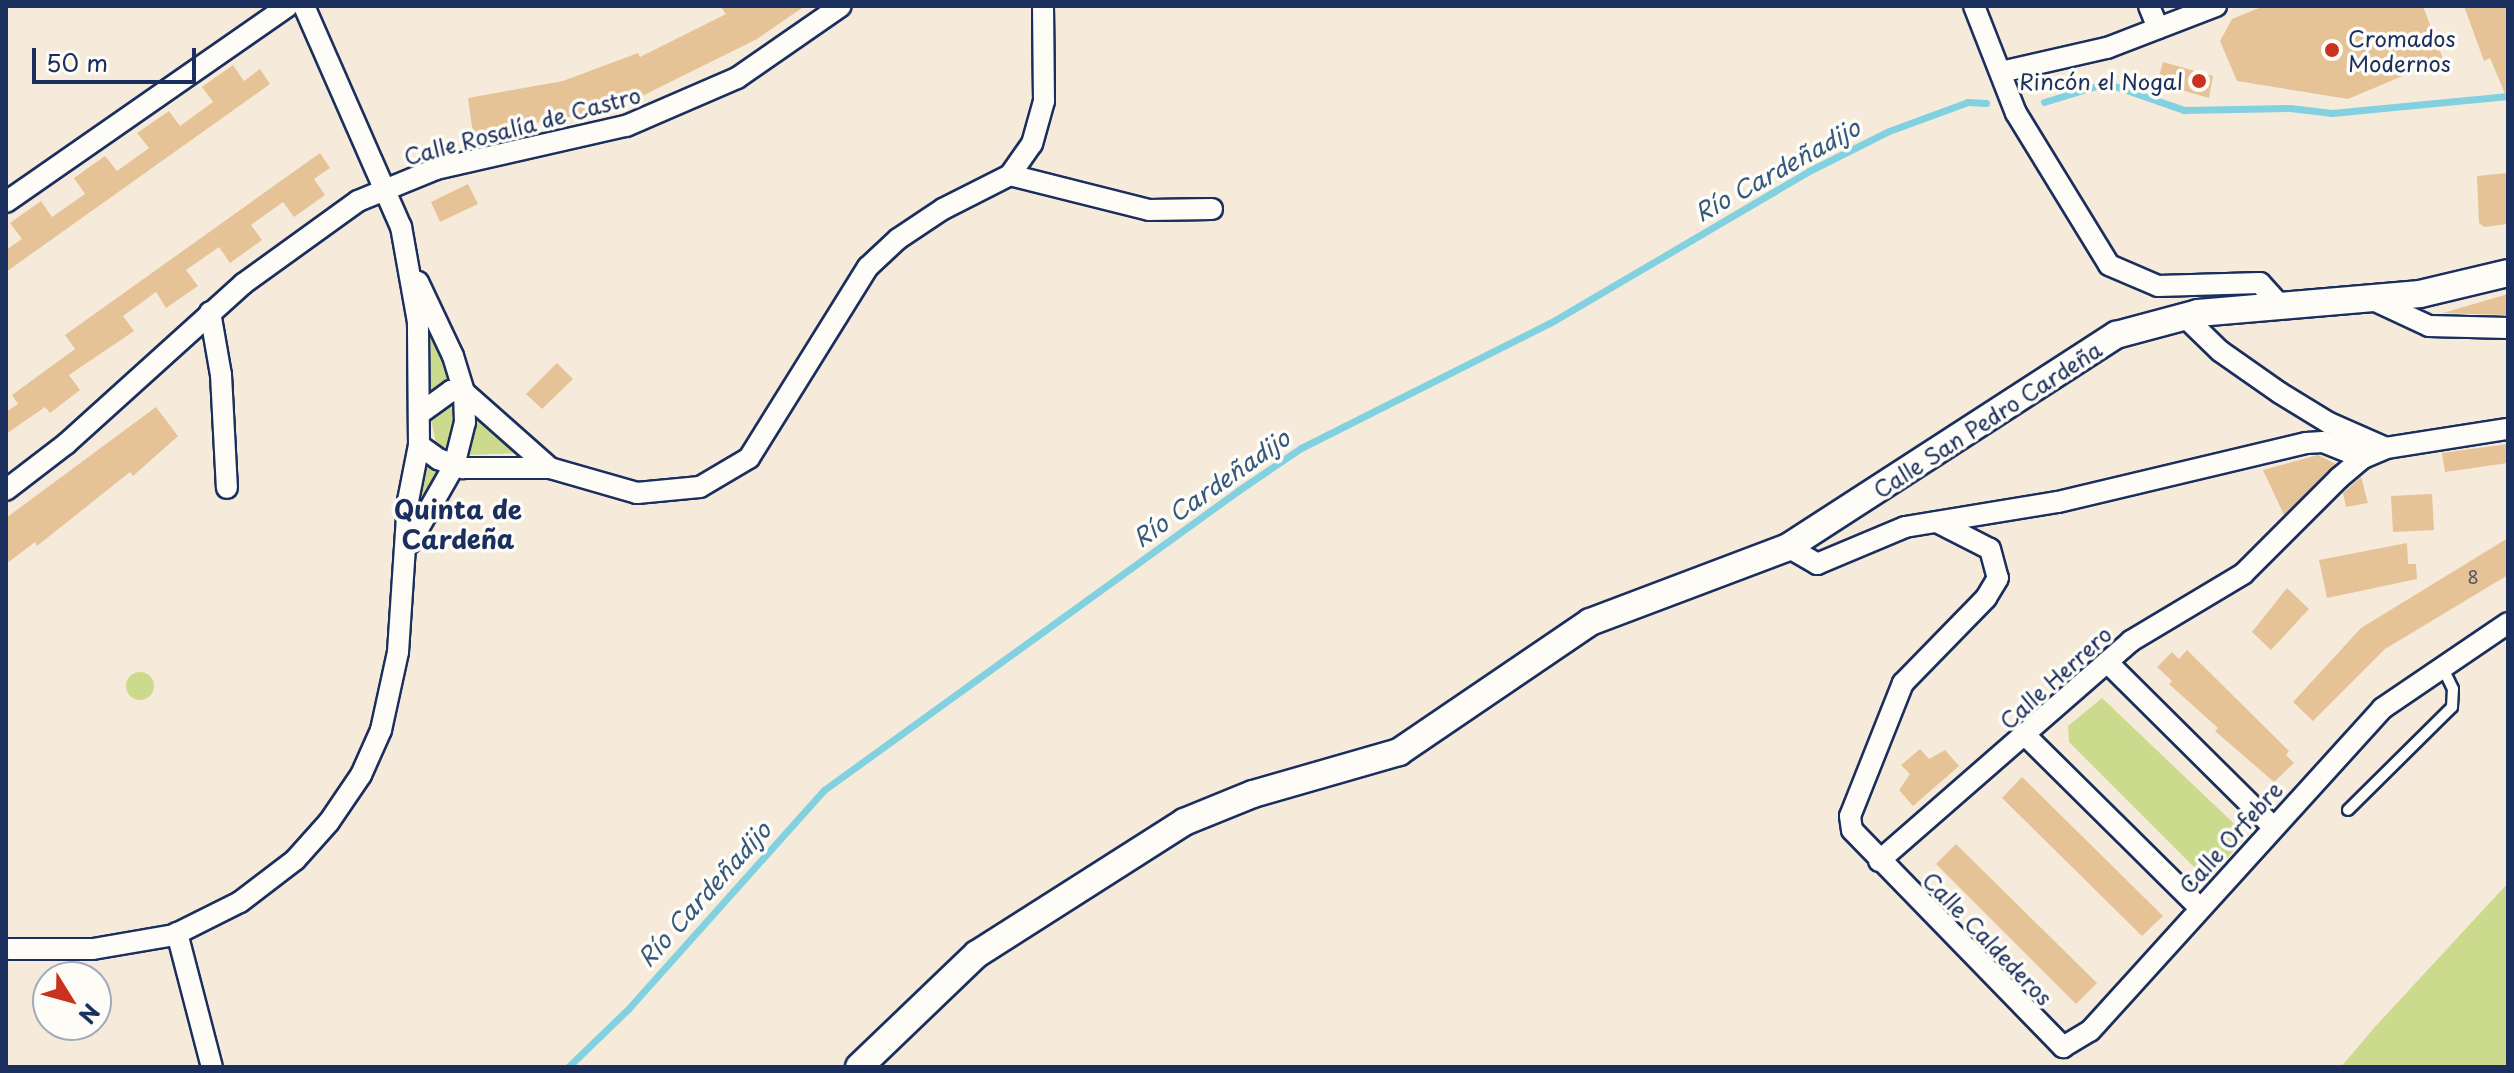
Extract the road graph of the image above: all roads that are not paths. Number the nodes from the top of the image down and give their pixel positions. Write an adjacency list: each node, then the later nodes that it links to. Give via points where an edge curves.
1 (288, 6): 12 (street)
2 (304, 6): 11 (street)
3 (841, 6): 11 (street, Calle Rosalía de Castro, via 737,78 626,126 436,169)
4 (1043, 6): 10 (street, via 1044,101 1032,144)
5 (1974, 6): 9 (street)
6 (2149, 6): 8 (street)
7 (2216, 6): 8 (street)
8 (2158, 28): 9 (street, via 2107,48)
9 (2001, 72): 17 (street, via 2016,113 2109,265 2158,286 2260,283)
10 (1010, 175): 13 (street, via 1149,210); 28 (street, via 943,209 878,256 749,458 736,469 700,487 637,493)
11 (386, 188): 14 (street); 18 (street, Calle Rosalía de Castro, via 307,234)
12 (6, 202)
13 (1212, 209)
14 (411, 267): 21 (street); 22 (street)
15 (2508, 273): 16 (main road, Calle San Pedro Cardeña, via 2450,289)
16 (2371, 299): 17 (main road, Calle San Pedro Cardeña); 20 (street, via 2429,326)
17 (2279, 304): 19 (main road, Calle San Pedro Cardeña)
18 (210, 312): 29 (street, via 221,375); 30 (street, Calle Rosalía de Castro, via 66,444)
19 (2184, 316): 25 (street, via 2220,351 2280,393 2329,423); 32 (main road, Calle San Pedro Cardeña, via 2116,335 2080,355)
20 (2508, 328)
21 (464, 392): 22 (street, via 451,391); 27 (street, via 462,446); 28 (street)
22 (422, 412): 24 (street)
23 (2508, 429): 25 (street)
24 (419, 445): 27 (street); 33 (street)
25 (2386, 448): 26 (street)
26 (2363, 458): 31 (street, via 2323,442 2058,502); 35 (street, Calle Herrero, via 2243,574 2131,641)
27 (454, 466): 28 (street); 33 (street)
28 (550, 468)
29 (227, 488)
30 (6, 490)
31 (1937, 522): 32 (street, via 1869,539 1817,564); 40 (street, Calle Caldederos, via 1990,549 1998,578 1986,598 1903,683 1850,816 1859,842)
32 (1788, 547): 46 (main road, Calle San Pedro Cardeña, via 1590,622 1399,752 1253,794 1184,822 977,954)
33 (407, 548): 42 (street, via 389,702 347,798 310,844 270,881)
34 (2508, 623): 36 (street, Calle Orfebre)
35 (2107, 662): 37 (street, Calle Herrero); 39 (street)
36 (2441, 665): 38 (lane, via 2453,689 2452,707); 39 (street, Calle Orfebre, via 2383,708)
37 (2026, 736): 40 (street, Calle Herrero); 41 (street)
38 (2348, 810)
39 (2272, 826): 41 (street, Calle Orfebre)
40 (1879, 861): 44 (street, Calle Caldederos)
41 (2199, 907): 44 (street, Calle Orfebre, via 2090,1031)
42 (177, 933): 43 (street, via 93,949); 45 (street)
43 (9, 949)
44 (2063, 1047)
45 (212, 1067)
46 (859, 1067)

